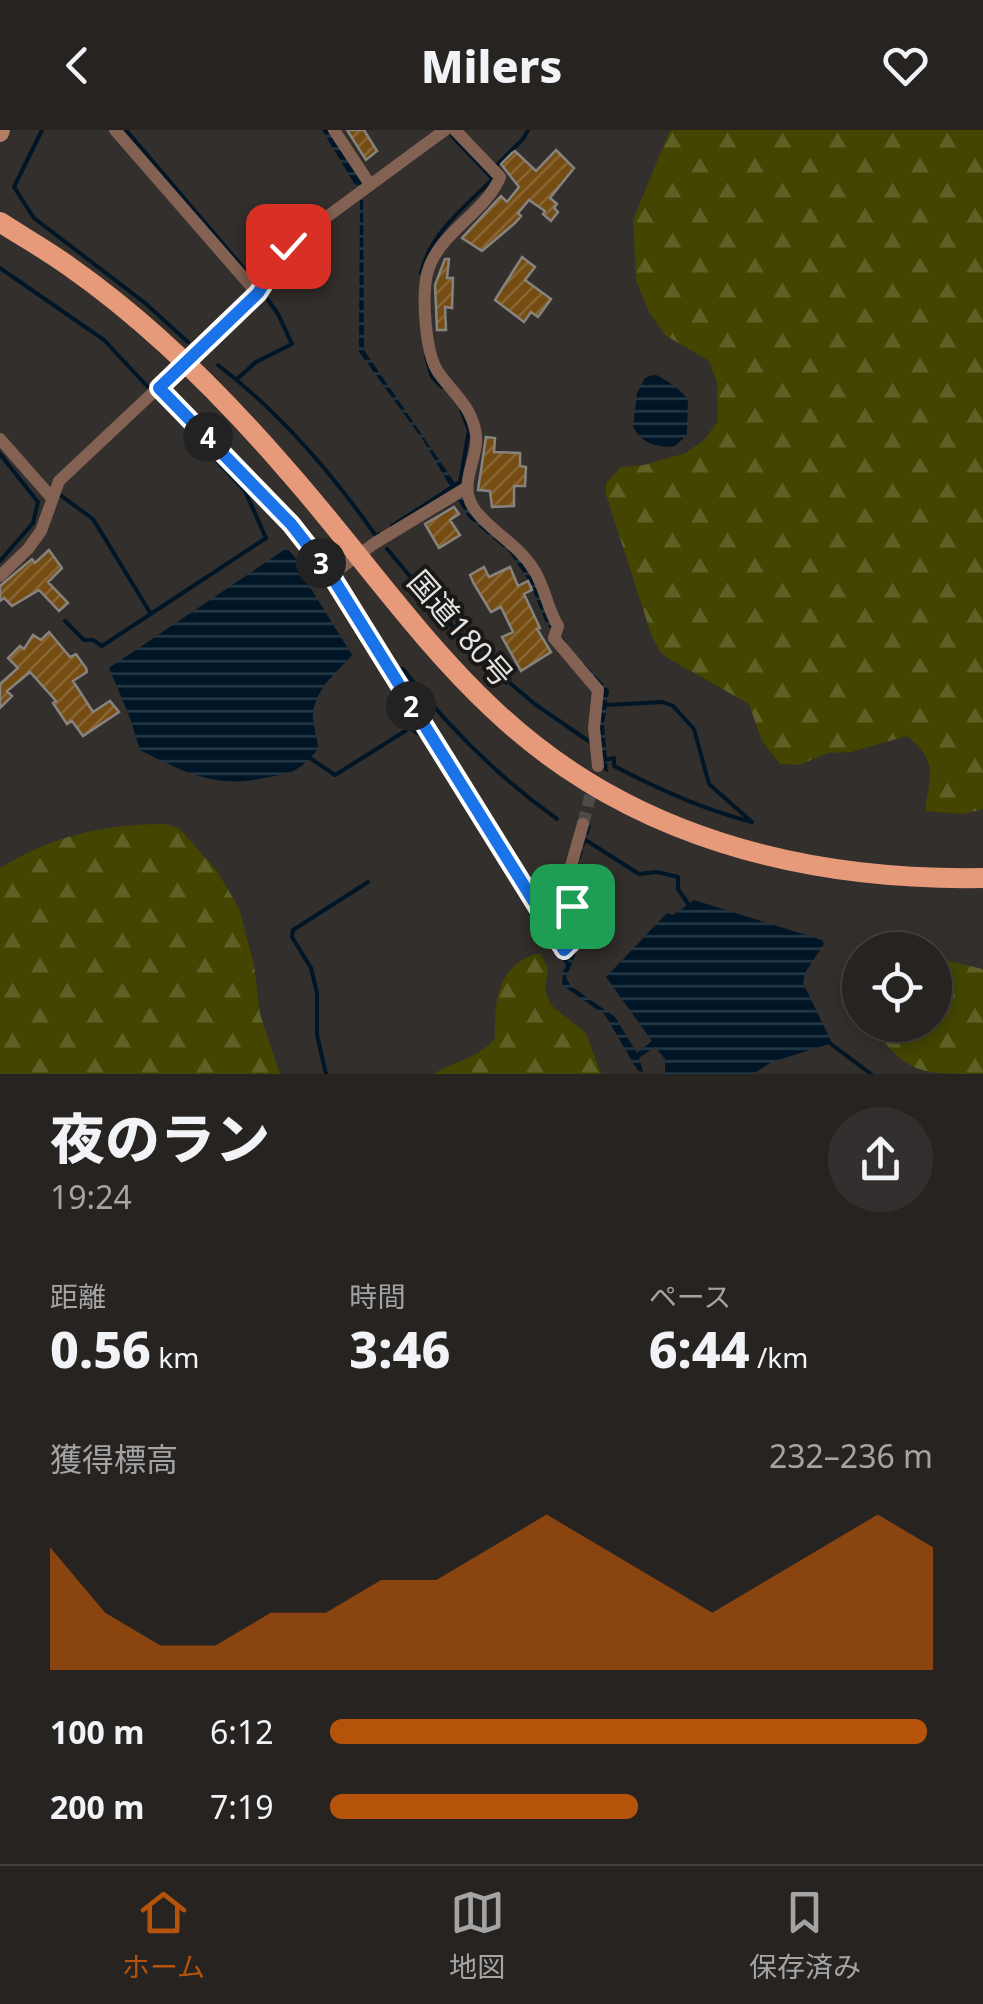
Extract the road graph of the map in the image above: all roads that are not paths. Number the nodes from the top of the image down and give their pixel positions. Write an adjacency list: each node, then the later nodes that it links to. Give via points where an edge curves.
1 (115, 130): 7 (street)
2 (334, 130): 5 (street)
3 (445, 130): 5 (street)
4 (455, 130): 11 (street, via 500,177 434,257 426,286 434,362 460,397 477,438)
5 (368, 183): 7 (street, via 294,240)
6 (0, 222): 8 (highway, 国道180号, via 72,267)
7 (258, 293): 8 (street)
8 (186, 363): 9 (street); 13 (highway, 国道180号)
9 (159, 388): 12 (street); 14 (street, via 291,524)
10 (0, 439): 12 (street)
11 (466, 488): 13 (street); 16 (street, via 475,510 536,572 556,632 600,693 594,728)
12 (50, 497): 15 (street, via 41,532)
13 (360, 555): 14 (street); 18 (highway, 国道180号, via 495,712 585,780 642,811 742,850 829,870)
14 (331, 575): 17 (street, via 564,950 576,938 569,872)
15 (0, 576)
16 (598, 766)
17 (583, 824)
18 (983, 878)

